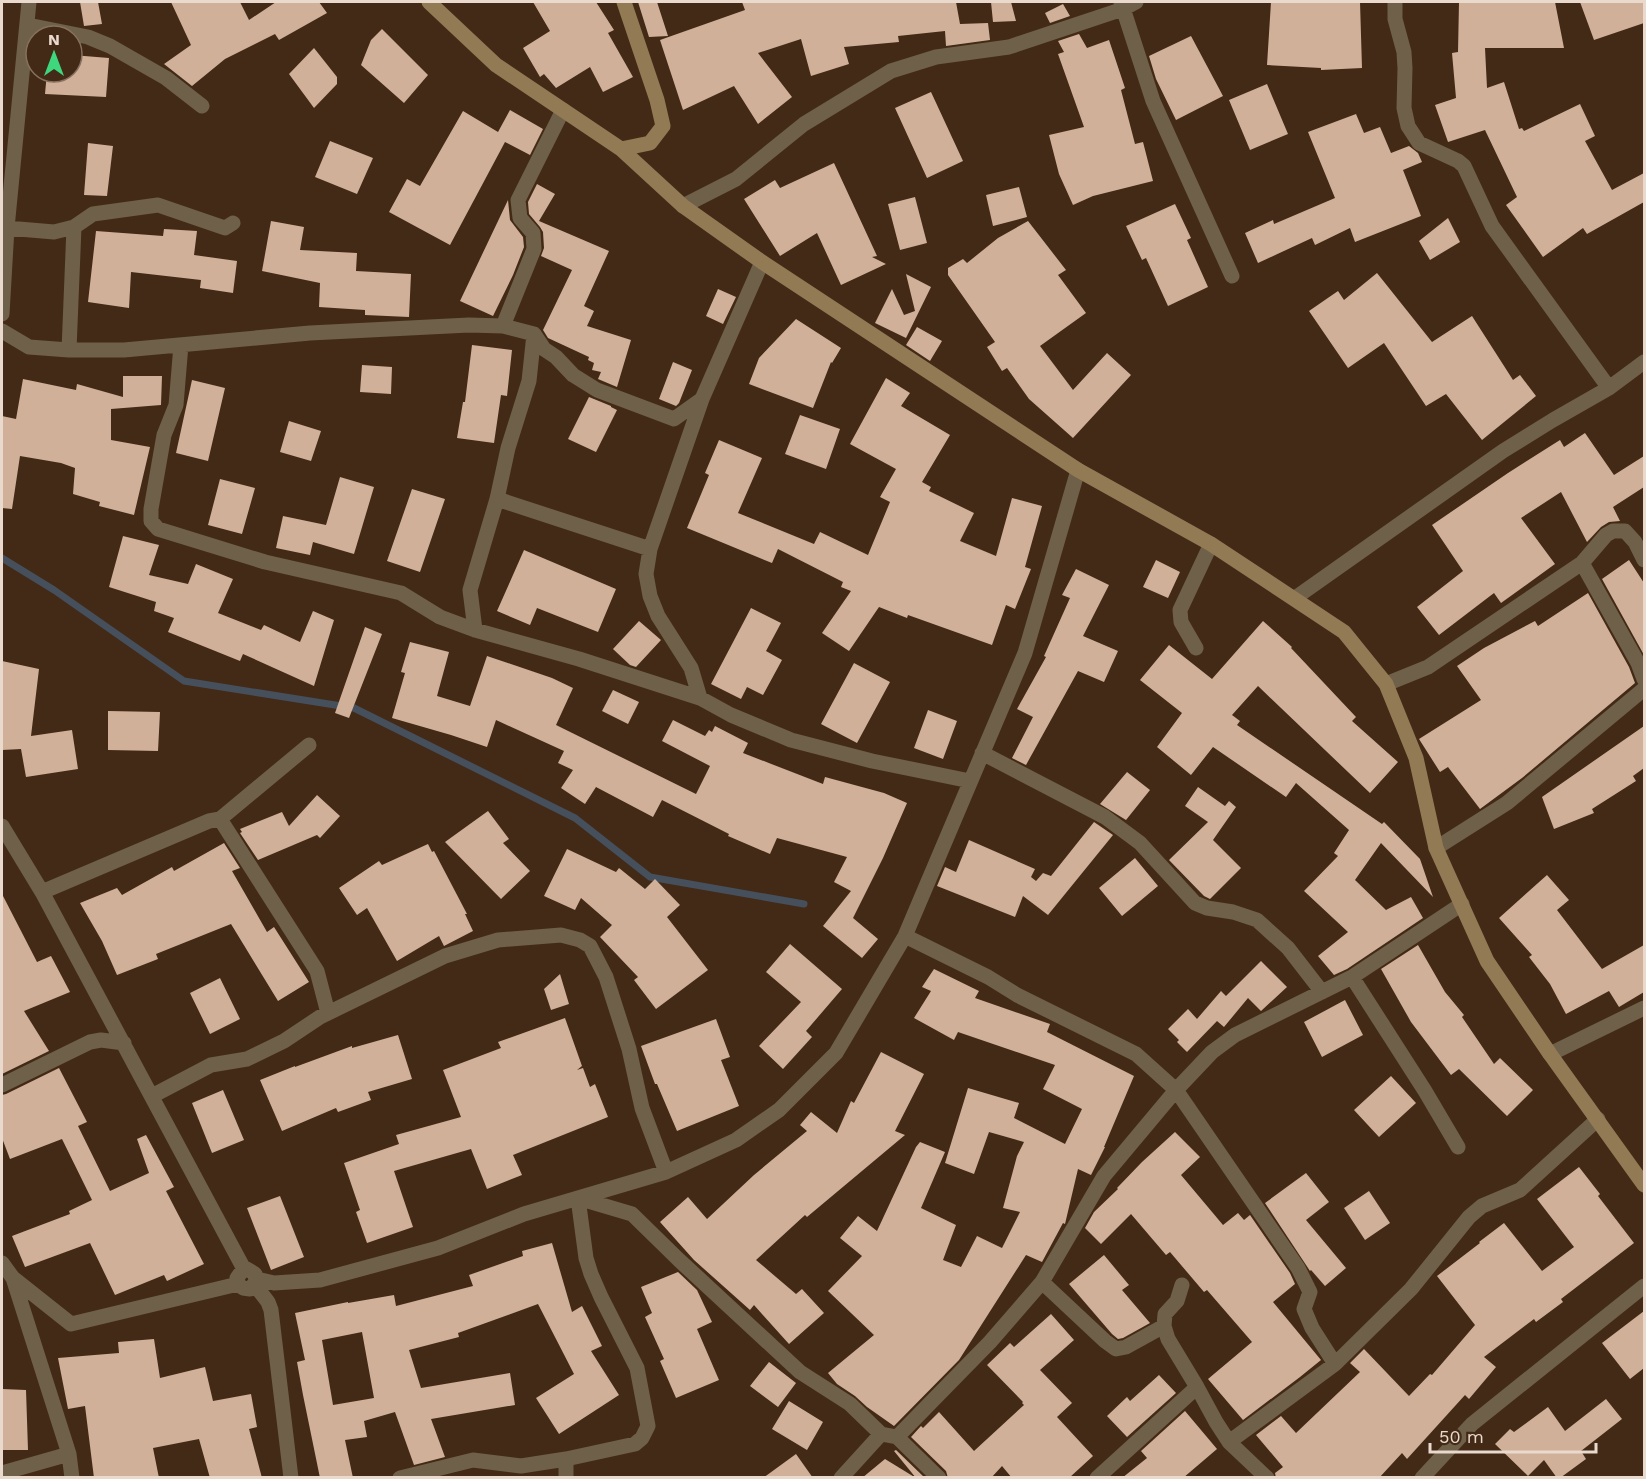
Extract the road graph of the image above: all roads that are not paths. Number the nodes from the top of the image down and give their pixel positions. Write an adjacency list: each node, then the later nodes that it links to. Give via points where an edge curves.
1 (29, 2): 6 (street)
2 (429, 2): 10 (street, via 496,65)
3 (624, 2): 11 (street, via 663,126 650,144)
4 (1395, 2): 25 (street, via 1395,19 1404,52 1404,108 1408,126 1419,143 1464,166 1492,226)
5 (1126, 4): 12 (street, via 1009,47 936,57 891,71 804,124 736,179); 17 (street, via 1153,101)
6 (28, 24)
7 (84, 36): 9 (street, via 110,46 166,78)
8 (24, 64): 15 (street)
9 (202, 106)
10 (562, 110): 11 (street); 19 (street, via 518,200 520,218 533,233 534,249)
11 (621, 149): 12 (street)
12 (683, 206): 16 (street)
13 (233, 223): 14 (street, via 225,228 158,206 93,214)
14 (74, 227): 15 (street, via 54,232); 23 (street)
15 (7, 228): 18 (street)
16 (762, 262): 26 (street); 27 (street)
17 (1232, 276)
18 (2, 314)
19 (503, 326): 21 (street); 22 (street, via 469,324 310,333)
20 (2, 331): 23 (street, via 29,347)
21 (534, 334): 26 (street, via 544,349 573,375 597,390 674,418); 28 (street, via 529,381)
22 (181, 345): 23 (street); 34 (street, via 176,405 164,435 151,509 151,521 158,529 265,562 401,593 440,617)
23 (69, 350)
24 (1644, 362): 25 (street)
25 (1609, 388): 33 (street, via 1503,451)
26 (702, 399): 30 (street)
27 (1078, 470): 29 (street); 41 (street, via 1025,653)
28 (497, 499): 30 (street); 34 (street, via 470,590)
29 (1211, 544): 33 (street); 35 (street, via 1180,609 1181,622)
30 (651, 549): 39 (street, via 646,574 651,596 658,616 691,668)
31 (1644, 560): 32 (street, via 1635,542 1619,530 1606,535)
32 (1582, 563): 36 (street); 37 (street, via 1428,667)
33 (1295, 598): 37 (street, via 1344,632)
34 (475, 630): 39 (street)
35 (1196, 648)
36 (1644, 679)
37 (1386, 684): 45 (street, via 1416,758)
38 (1644, 689): 45 (street, via 1507,803)
39 (700, 698): 42 (street, via 791,740)
40 (309, 745): 43 (street)
41 (982, 753): 42 (street); 50 (street, via 1105,818 1140,843 1194,903 1257,920 1288,948)
42 (970, 781): 48 (street)
43 (220, 819): 46 (street); 52 (street, via 317,971)
44 (2, 826): 46 (street)
45 (1436, 848): 47 (street)
46 (42, 892): 53 (street)
47 (1462, 904): 49 (street); 54 (street, via 1488,960)
48 (905, 936): 56 (street, via 1136,1054); 60 (street, via 836,1053 778,1110 735,1140)
49 (1352, 977): 50 (street); 59 (street)
50 (1322, 992): 56 (street, via 1235,1035 1212,1052)
51 (1644, 1008): 54 (street)
52 (328, 1012): 57 (street, via 248,1059 211,1065); 60 (street, via 445,956 498,940 561,935 580,940 590,946 606,977 629,1049 642,1108)
53 (124, 1043): 55 (street, via 90,1042); 57 (street)
54 (1550, 1054): 58 (street)
55 (2, 1085)
56 (1176, 1090): 67 (street, via 1104,1176); 72 (street, via 1298,1268 1310,1292 1304,1309)
57 (152, 1096): 64 (street)
58 (1598, 1119): 61 (street); 72 (street, via 1520,1190 1482,1206 1469,1217 1411,1289)
59 (1458, 1148)
60 (666, 1172): 62 (street)
61 (1644, 1185)
62 (578, 1198): 66 (street, via 524,1214 438,1248 320,1280); 74 (street, via 632,1214 800,1372 850,1404); 78 (street, via 586,1258 637,1368 648,1426 635,1443)
63 (2, 1263): 65 (street)
64 (244, 1269): 66 (street, via 253,1271); 68 (street, via 237,1275)
65 (13, 1278): 68 (street, via 72,1324); 77 (street)
66 (256, 1282): 68 (street, via 246,1289); 82 (street, via 271,1310)
67 (1042, 1282): 71 (street, via 1116,1349); 75 (street, via 990,1342)
68 (238, 1284)
69 (1182, 1285): 71 (street, via 1177,1301 1165,1314)
70 (1644, 1286): 89 (street, via 1472,1424)
71 (1164, 1326): 73 (street)
72 (1335, 1364): 76 (street)
73 (1197, 1387): 76 (street); 87 (street)
74 (881, 1434): 75 (street); 85 (street)
75 (897, 1437): 86 (street)
76 (1229, 1442): 88 (street)
77 (69, 1454): 80 (street); 81 (street)
78 (566, 1459): 79 (street); 84 (street)
79 (503, 1471): 83 (street, via 473,1460)
80 (2, 1473)
81 (72, 1478)
82 (291, 1478)
83 (400, 1478)
84 (566, 1478)
85 (841, 1478)
86 (939, 1478)
87 (1097, 1478)
88 (1267, 1478)
89 (1422, 1478)

